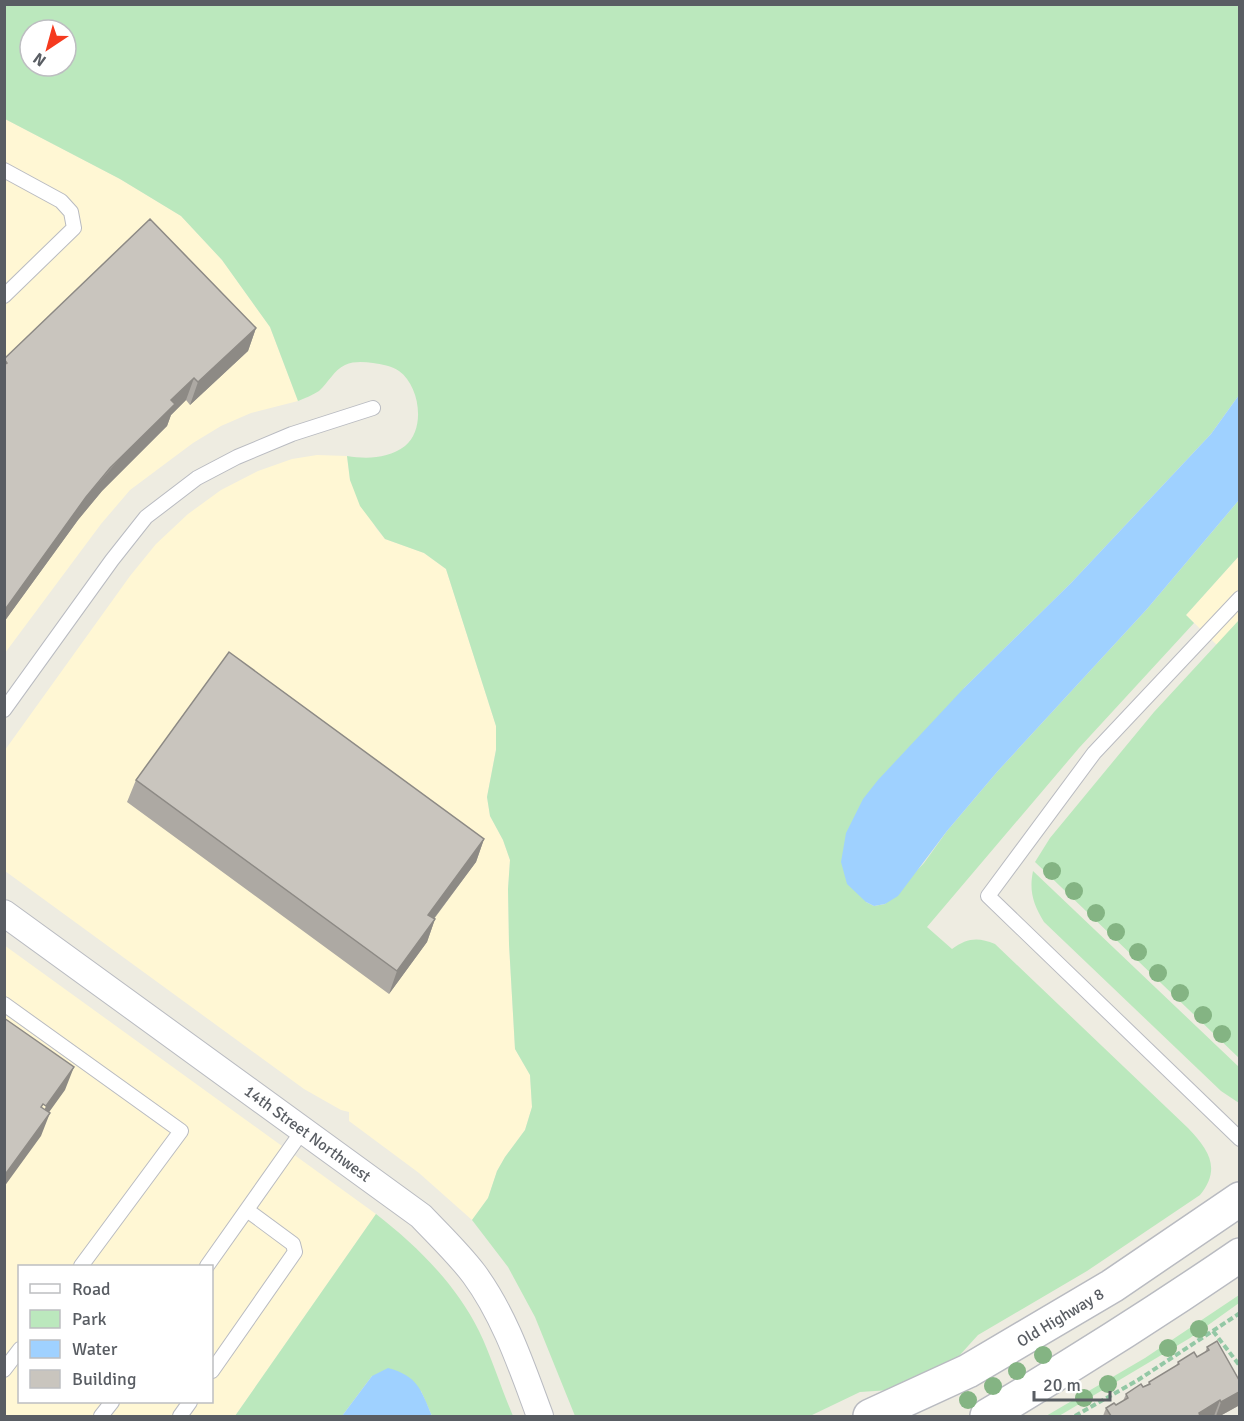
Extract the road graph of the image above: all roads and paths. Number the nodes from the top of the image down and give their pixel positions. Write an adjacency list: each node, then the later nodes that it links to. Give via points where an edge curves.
1 (4, 170): 2 (lane, via 61,201 71,212 74,228)
2 (4, 296)
3 (373, 408): 5 (lane, via 237,457 197,478 146,517)
4 (1239, 598): 9 (lane, via 1094,753 988,897)
5 (4, 710)
6 (4, 913): 8 (street, 14th Street Northwest)
7 (4, 1004): 13 (lane, via 181,1131)
8 (303, 1130): 11 (lane); 25 (street, 14th Street Northwest, via 421,1216 474,1274 517,1355)
9 (1239, 1139)
10 (1239, 1199): 26 (street, Old Highway 8, via 1112,1286 968,1371)
11 (247, 1210): 14 (lane); 20 (lane, via 293,1244 295,1252)
12 (1239, 1255): 27 (street, via 1174,1301)
13 (82, 1265)
14 (208, 1265)
15 (1239, 1313): 16 (path)
16 (1213, 1331): 18 (path); 28 (path)
17 (18, 1352): 19 (lane)
18 (1239, 1366)
19 (4, 1370)
20 (213, 1370)
21 (111, 1403): 23 (lane)
22 (189, 1403): 24 (lane)
23 (101, 1416)
24 (180, 1416)
25 (540, 1416)
26 (870, 1416)
27 (987, 1416)
28 (1075, 1416)

